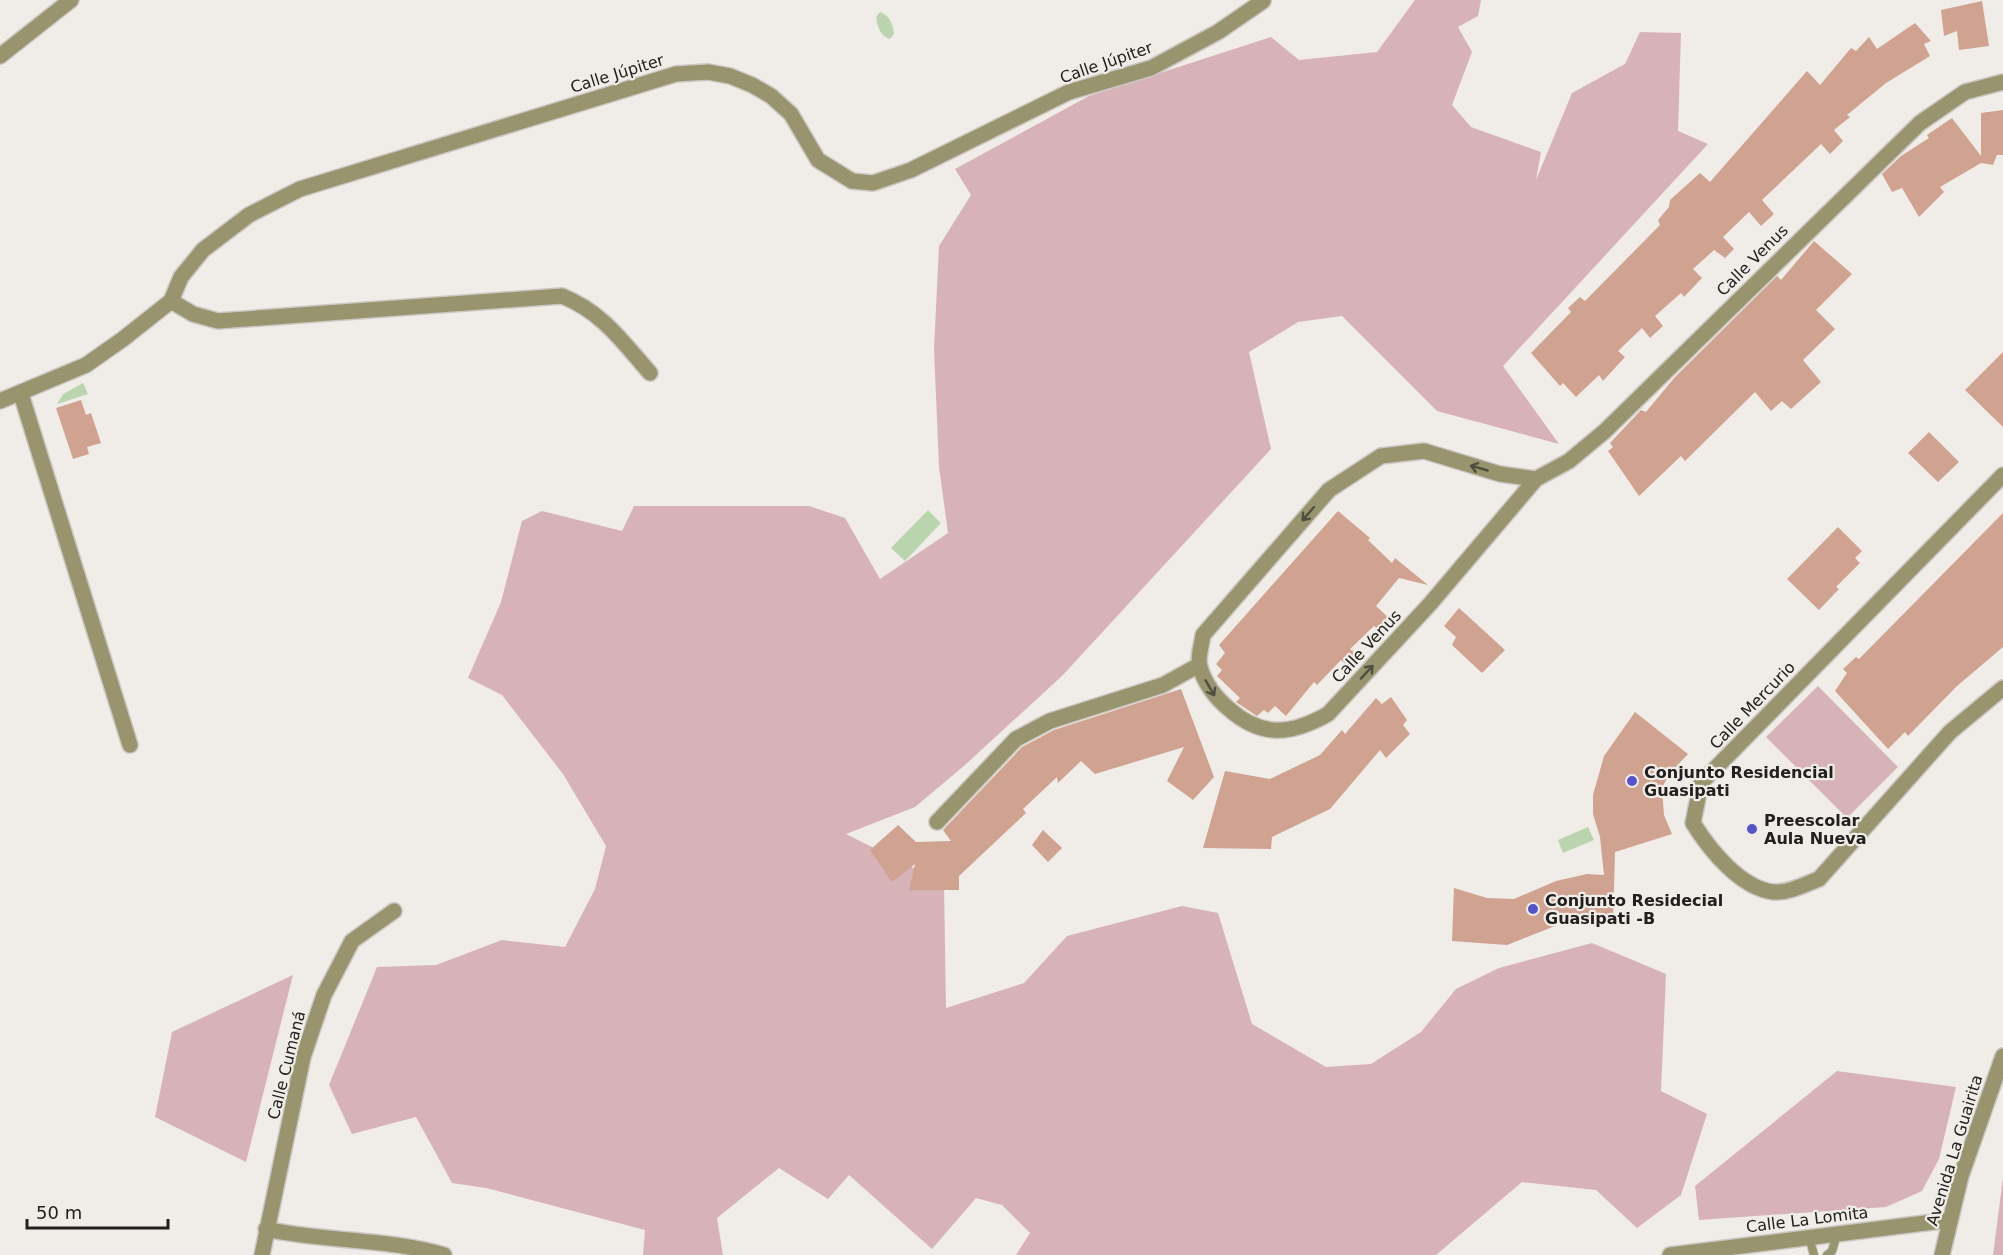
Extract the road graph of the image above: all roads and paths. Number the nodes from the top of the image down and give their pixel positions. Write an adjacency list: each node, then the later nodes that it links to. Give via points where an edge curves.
1 (71, 0): 3 (street)
2 (1263, 1): 5 (street, Calle Júpiter, via 1218,33 1151,68 1069,92 911,170 873,183 852,181 818,160 791,114 752,85 708,72 676,74 300,189 249,215 203,250 181,277)
3 (0, 56)
4 (2003, 82): 10 (street, Calle Venus, via 1965,92 1920,123 1605,430 1569,461)
5 (171, 301): 6 (street, via 193,315 218,321 562,296 584,305 598,317); 7 (street, via 86,365)
6 (650, 374)
7 (21, 394): 8 (street); 13 (street)
8 (0, 401)
9 (2003, 475): 12 (street, Calle Mercurio, via 1701,783 1693,823 1716,856 1738,876 1756,885 1774,892 1796,889 1820,879 1950,732)
10 (1536, 479): 11 (street, one-way to 11, via 1500,474 1424,451 1381,456 1361,467 1329,490 1203,635); 11 (street, Calle Venus, one-way to 10, via 1217,700 1251,726 1281,730 1311,724 1328,714 1400,637)
11 (1199, 665): 14 (street, via 1163,685 1050,721 1017,739)
12 (2003, 688)
13 (130, 745)
14 (937, 822)
15 (394, 911): 18 (street, Calle Cumaná, via 352,941 324,995 303,1057)
16 (2003, 1056): 17 (street, Avenida La Guairita)
17 (1950, 1220): 19 (street, Calle La Lomita); 26 (street, Avenida La Guairita)
18 (266, 1229): 21 (street, Calle Cumaná); 22 (street, via 304,1238 414,1246)
19 (1837, 1234): 20 (street, Calle La Lomita); 25 (lane)
20 (1809, 1237): 23 (street, Calle La Lomita); 24 (lane)
21 (261, 1255)
22 (444, 1255)
23 (1670, 1255)
24 (1814, 1255)
25 (1827, 1255)
26 (1942, 1255)

